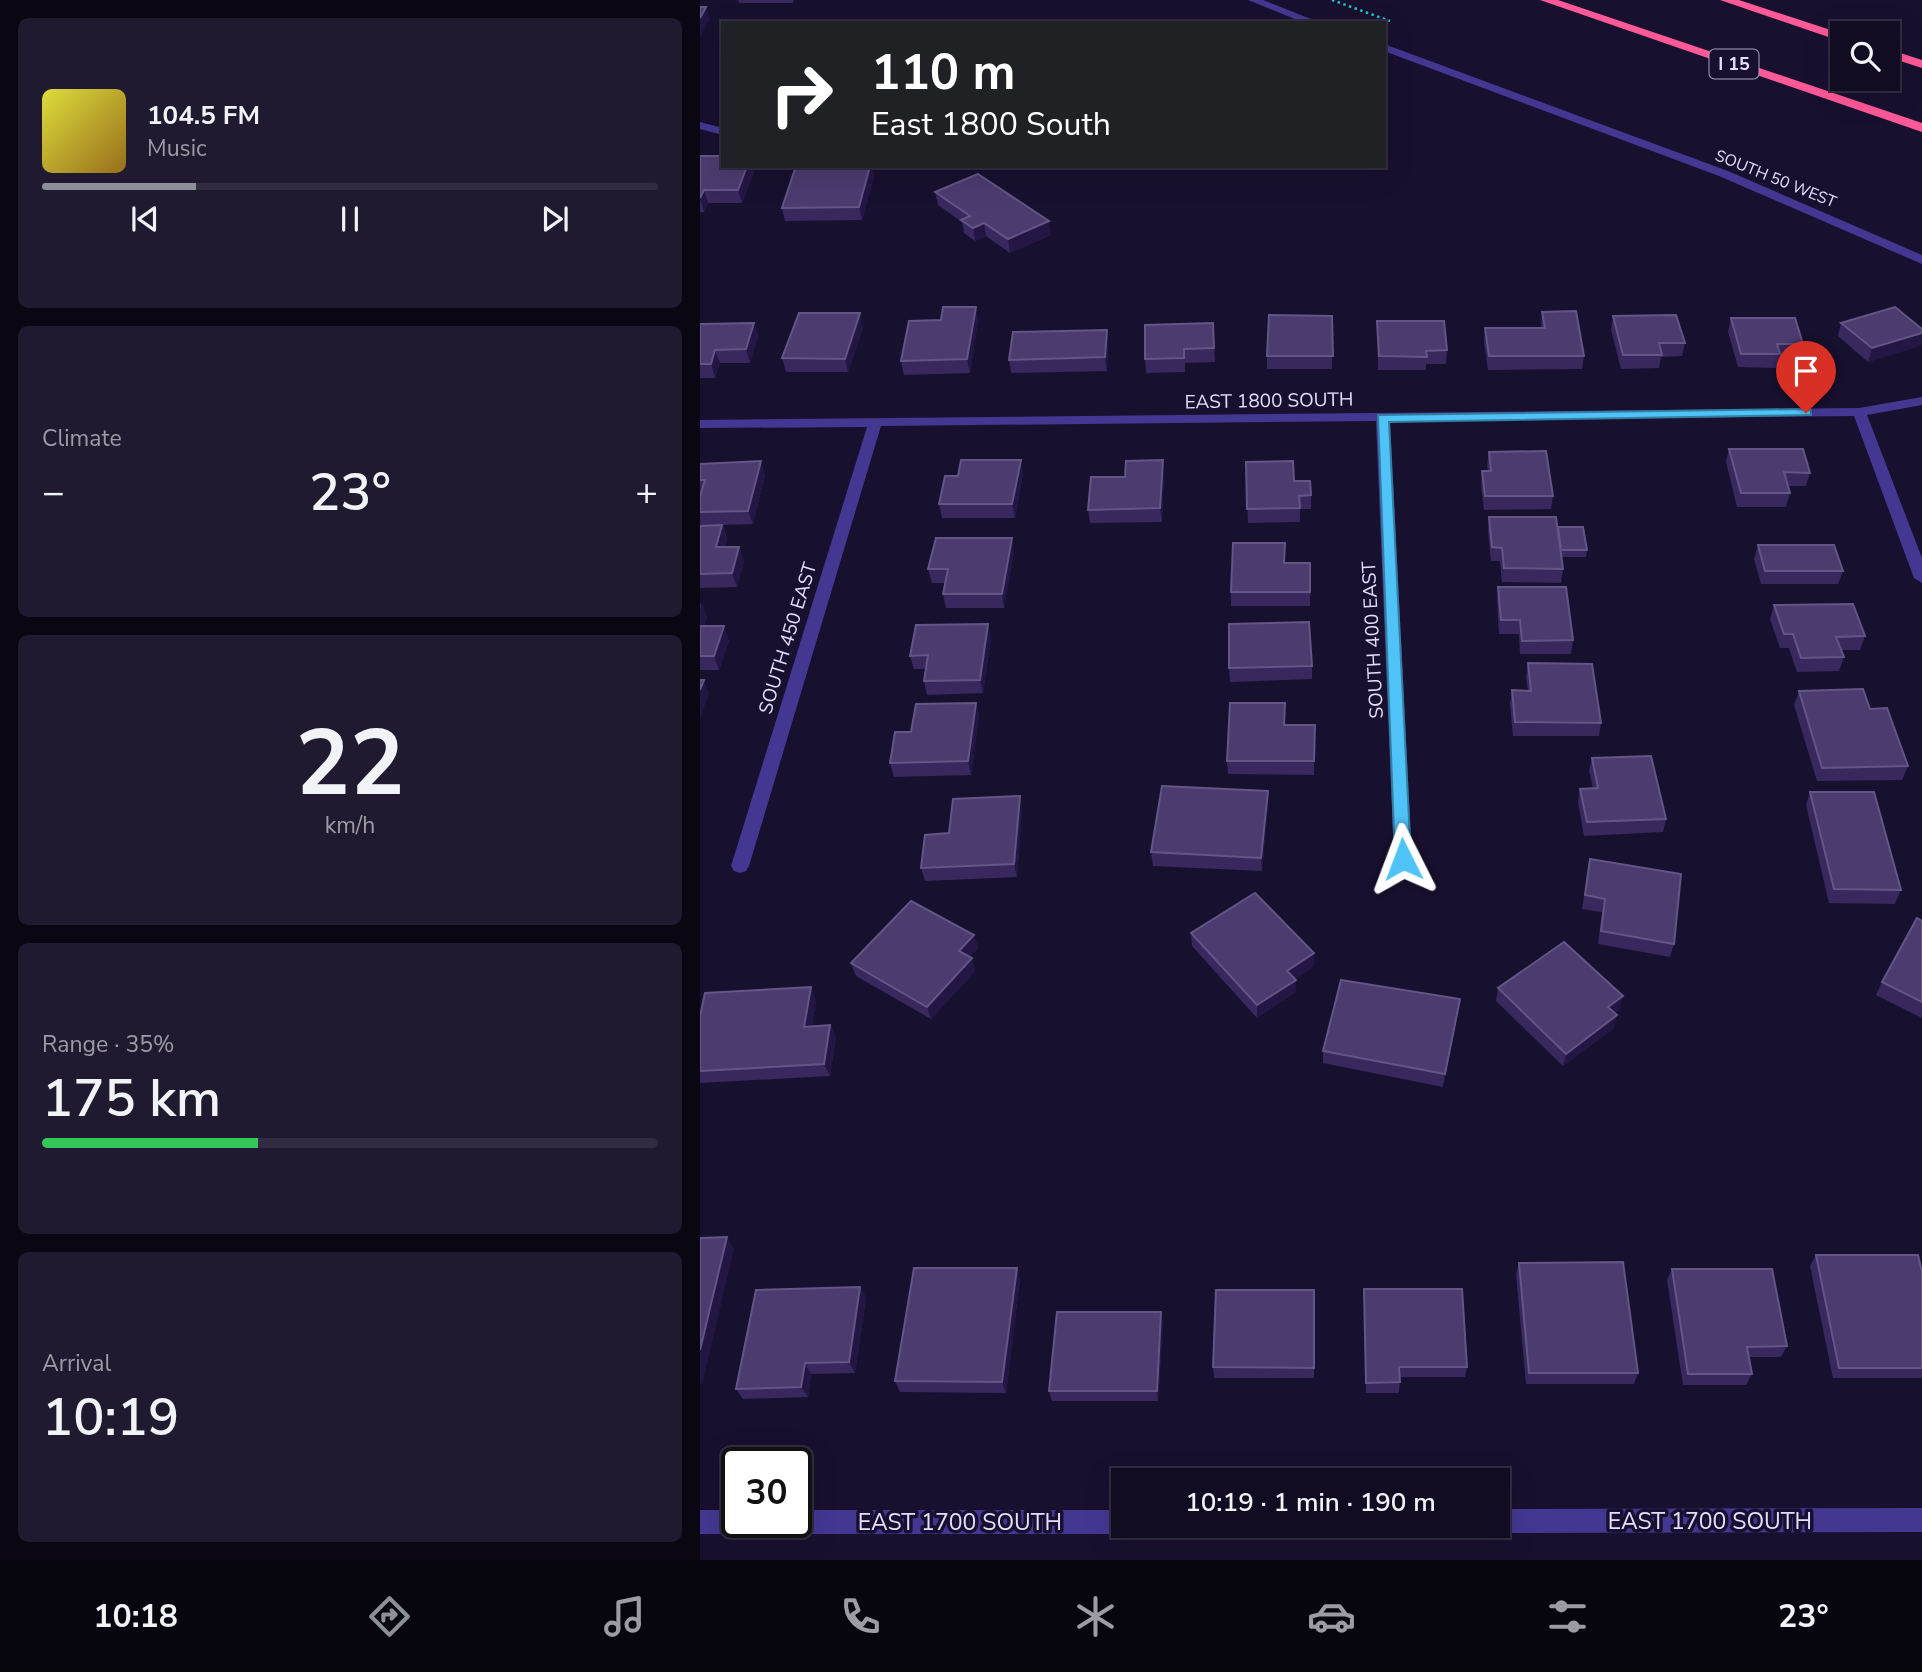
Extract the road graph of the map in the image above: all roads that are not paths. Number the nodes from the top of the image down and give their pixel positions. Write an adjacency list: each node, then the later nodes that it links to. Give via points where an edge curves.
1 (1253, 0): 5 (street)
2 (1546, 0): 14 (highway, I 15)
3 (1726, 0): 7 (highway)
4 (1734, 0): 6 (highway)
5 (1311, 21)
6 (1830, 27)
7 (1830, 34)
8 (1386, 48): 16 (street, SOUTH 50 WEST, via 1617,130 1845,223)
9 (1900, 48): 10 (highway)
10 (1922, 54)
11 (1900, 57): 12 (highway)
12 (1922, 64)
13 (700, 125): 15 (street)
14 (1922, 128)
15 (721, 131)
16 (1922, 260)
17 (1922, 401): 18 (street, EAST 1800 SOUTH)
18 (1859, 412): 19 (street, EAST 1800 SOUTH); 22 (street)
19 (1383, 418): 20 (street, EAST 1800 SOUTH); 23 (street, SOUTH 400 EAST)
20 (875, 423): 21 (street, EAST 1800 SOUTH); 24 (street, SOUTH 450 EAST)
21 (700, 424)
22 (1922, 578)
23 (1403, 859)
24 (740, 866)
25 (1922, 1520): 26 (street, EAST 1700 SOUTH)
26 (1510, 1521)
27 (700, 1522): 28 (street)
28 (721, 1522)
29 (812, 1522): 30 (street, EAST 1700 SOUTH)
30 (1111, 1522)

